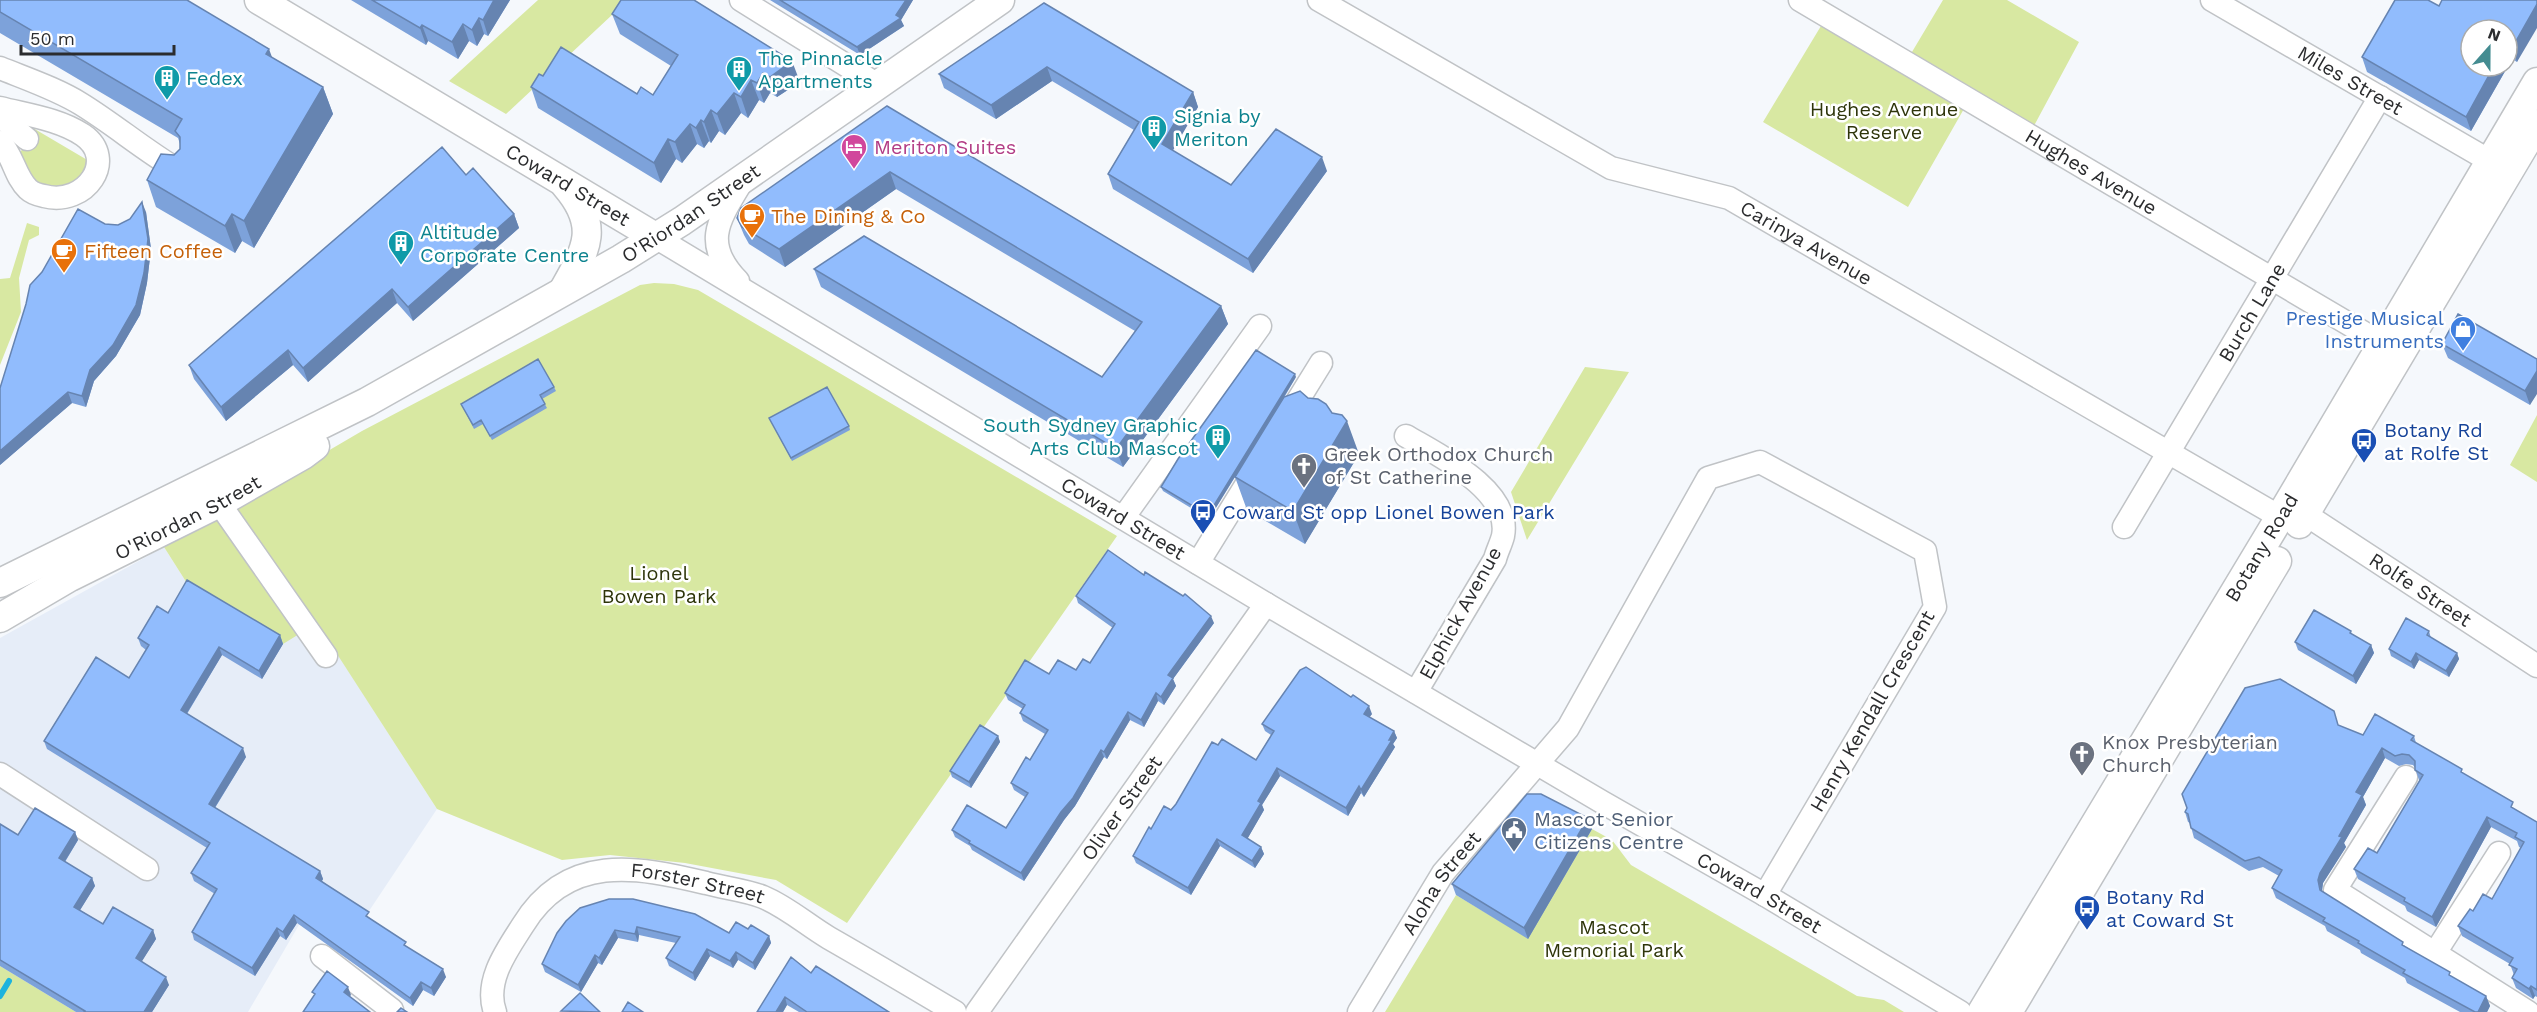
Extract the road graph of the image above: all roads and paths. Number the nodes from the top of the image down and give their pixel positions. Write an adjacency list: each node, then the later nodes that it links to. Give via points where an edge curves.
1 (259, 0): 18 (main road, Coward Street)
2 (741, 0): 9 (street)
3 (1000, 0): 9 (main road, O'Riordan Street)
4 (1319, 0): 31 (street, Carinya Avenue, via 1611,168 1729,198)
5 (1800, 0): 21 (street, Hughes Avenue)
6 (2212, 0): 10 (street, Miles Street)
7 (0, 68): 17 (street, via 81,104)
8 (2537, 82): 16 (main road, Botany Road)
9 (878, 85): 19 (main road, O'Riordan Street)
10 (2380, 97): 16 (street, Miles Street); 21 (street, Burch Lane)
11 (0, 108): 15 (street, via 68,127 84,136 96,150 95,174 76,195 38,195 28,189)
12 (0, 116): 14 (street, via 27,139)
13 (2537, 124): 33 (main road, Botany Road)
14 (0, 126)
15 (0, 142)
16 (2490, 161): 25 (main road, Botany Road)
17 (178, 170)
18 (558, 178): 20 (main road, Coward Street); 22 (main road, via 583,209 587,229 584,251)
19 (743, 179): 20 (main road, O'Riordan Street); 23 (street, via 722,215 716,242 727,270)
20 (657, 238): 22 (main road, O'Riordan Street); 23 (street, Coward Street)
21 (2270, 278): 25 (street, Hughes Avenue); 31 (street, Burch Lane)
22 (563, 291): 27 (main road, O'Riordan Street)
23 (750, 294): 34 (street, Coward Street)
24 (1260, 326): 34 (street)
25 (2381, 342): 33 (main road, Botany Road)
26 (1321, 363): 28 (street)
27 (367, 402): 32 (main road, O'Riordan Street, via 303,455); 37 (main road, O'Riordan Street)
28 (1278, 432)
29 (1406, 436): 42 (street, Elphick Avenue, via 1465,471 1489,494 1501,515 1503,534 1495,558)
30 (1266, 452): 36 (street)
31 (2169, 453): 33 (street, Carinya Avenue); 35 (street, Burch Lane)
32 (219, 503): 39 (main road, O'Riordan Street, via 70,577); 40 (street)
33 (2293, 515): 41 (street, Rolfe Street); 57 (main road, Botany Road); 58 (main road, Botany Road)
34 (1123, 518): 36 (street, Coward Street)
35 (2124, 527)
36 (1198, 563): 38 (street, Coward Street)
37 (0, 583)
38 (1266, 604): 42 (street, Coward Street); 54 (street, Oliver Street)
39 (0, 618)
40 (326, 656)
41 (2537, 666)
42 (1416, 692): 43 (street, Coward Street)
43 (1537, 764): 48 (street, Coward Street); 48 (street, Henry Kendall Crescent, via 1568,728 1708,478 1760,462 1925,551 1935,608); 55 (street, Aloha Street, via 1443,873)
44 (0, 774): 47 (street)
45 (2406, 777): 49 (street, via 2335,890)
46 (2499, 854): 49 (street)
47 (147, 869)
48 (1765, 895): 56 (street, Coward Street)
49 (2435, 953): 59 (street)
50 (322, 956): 51 (street)
51 (393, 1011)
52 (490, 1011): 53 (street, Forster Street, via 491,985 498,968 529,915 545,897 577,877 625,868 763,897)
53 (955, 1012)
54 (977, 1012)
55 (1359, 1012)
56 (1960, 1012)
57 (1982, 1012)
58 (2008, 1012)
59 (2528, 1012)

